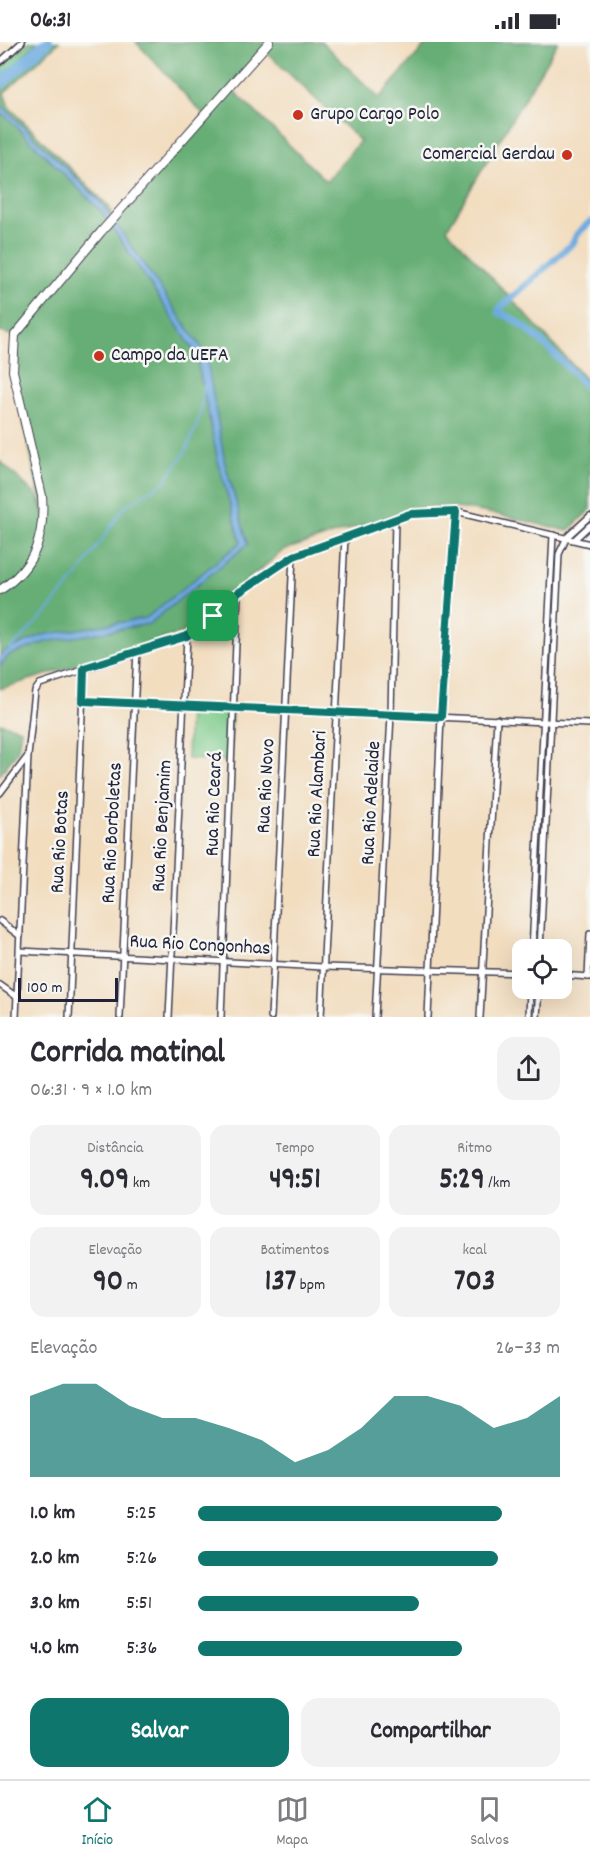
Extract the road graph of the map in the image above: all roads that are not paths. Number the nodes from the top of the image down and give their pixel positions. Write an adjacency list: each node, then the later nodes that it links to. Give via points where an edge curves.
1 (22, 42): 3 (street)
2 (268, 42): 14 (main road, via 15,335 13,371 44,517 32,559)
3 (0, 62)
4 (456, 512): 6 (street, via 410,514); 8 (street); 26 (street)
5 (590, 516): 10 (street)
6 (395, 519): 9 (street); 25 (street, Rua Rio Adelaide)
7 (590, 525): 11 (street)
8 (553, 535): 10 (street); 28 (street)
9 (345, 537): 13 (street); 24 (street, Rua Rio Alambari)
10 (567, 537): 11 (street); 29 (street, via 559,554)
11 (575, 539): 12 (street)
12 (590, 543)
13 (294, 556): 15 (street); 23 (street, Rua Rio Novo)
14 (0, 590)
15 (238, 593): 16 (street); 22 (street, Rua Rio Ceará)
16 (187, 636): 17 (street); 21 (street, Rua Rio Benjamim)
17 (137, 651): 18 (street); 20 (street, Rua Rio Borboletas)
18 (84, 668): 19 (street, Rua Rio Botas); 31 (street, via 36,688)
19 (83, 701): 20 (street); 39 (street, Rua Rio Botas)
20 (134, 703): 21 (street); 40 (street, Rua Rio Borboletas)
21 (184, 706): 22 (street); 41 (street, Rua Rio Benjamim)
22 (234, 708): 23 (street); 42 (street, Rua Rio Ceará)
23 (286, 710): 24 (street); 43 (street, Rua Rio Novo)
24 (337, 712): 25 (street); 44 (street, Rua Rio Alambari)
25 (391, 715): 26 (street); 45 (street, Rua Rio Adelaide)
26 (441, 717): 27 (street); 46 (street)
27 (496, 719): 28 (street); 47 (street)
28 (542, 722): 29 (street); 36 (street)
29 (550, 722): 30 (street); 37 (street)
30 (590, 724)
31 (28, 756): 32 (street); 35 (street)
32 (0, 793)
33 (0, 921): 35 (street)
34 (590, 934): 50 (street)
35 (21, 936): 38 (street)
36 (532, 939)
37 (540, 939)
38 (20, 951): 39 (street, Rua Rio Congonhas); 52 (street)
39 (72, 954): 40 (street, Rua Rio Congonhas); 56 (street, Rua Rio Botas)
40 (122, 957): 41 (street, Rua Rio Congonhas); 57 (street, Rua Rio Borboletas)
41 (172, 959): 42 (street, Rua Rio Congonhas); 58 (street, Rua Rio Benjamim)
42 (223, 962): 43 (street, Rua Rio Congonhas); 59 (street, Rua Rio Ceará)
43 (274, 964): 44 (street, Rua Rio Congonhas); 60 (street, Rua Rio Novo)
44 (323, 967): 45 (street, Rua Rio Congonhas); 61 (street, Rua Rio Alambari)
45 (378, 968): 46 (street, Rua Rio Congonhas); 62 (street, Rua Rio Adelaide)
46 (430, 970): 47 (street, Rua Rio Congonhas); 63 (street)
47 (483, 972): 48 (street, Rua Rio Congonhas); 64 (street)
48 (512, 973)
49 (572, 976): 50 (street)
50 (589, 977)
51 (0, 985): 52 (street)
52 (17, 997): 55 (street)
53 (530, 999): 65 (street)
54 (538, 999): 66 (street)
55 (16, 1017)
56 (69, 1017)
57 (120, 1017)
58 (169, 1017)
59 (220, 1017)
60 (271, 1017)
61 (321, 1017)
62 (375, 1017)
63 (428, 1017)
64 (480, 1017)
65 (530, 1017)
66 (537, 1017)

